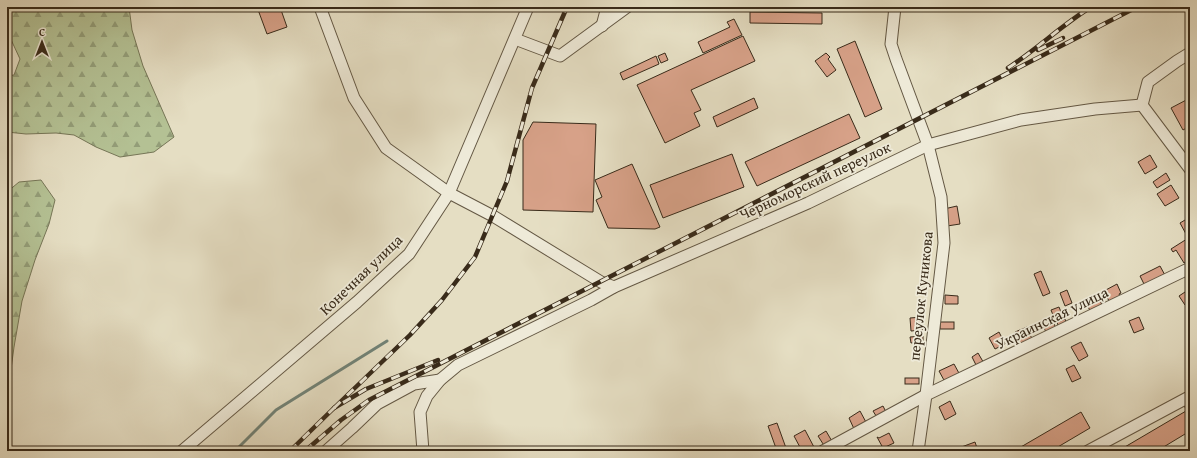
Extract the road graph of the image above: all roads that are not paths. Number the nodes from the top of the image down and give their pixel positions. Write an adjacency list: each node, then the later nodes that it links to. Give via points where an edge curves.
1 (320, 7): 12 (street, via 354,98 386,148)
2 (528, 7): 7 (street, Конечная улица)
3 (607, 7): 6 (street)
4 (627, 7): 6 (street)
5 (895, 7): 10 (street, переулок Куникова, via 891,44)
6 (602, 26): 7 (street, via 560,56)
7 (515, 39): 12 (street, Конечная улица)
8 (1190, 53): 9 (street, via 1148,82)
9 (1142, 105): 10 (street, Черноморский переулок, via 1021,120); 11 (street)
10 (928, 144): 14 (street, Черноморский переулок, via 808,203); 16 (street, переулок Куникова, via 942,197 944,243)
11 (1190, 169)
12 (449, 193): 14 (street, via 493,216 601,282); 18 (street, Конечная улица, via 409,254 357,302)
13 (1190, 268): 16 (street, Украинская улица)
14 (614, 286): 15 (street, Черноморский переулок, via 591,300 458,364)
15 (440, 380): 19 (street, via 414,384 377,404); 20 (street, Черноморский переулок, via 427,396 420,412)
16 (926, 395): 21 (street, Украинская улица); 22 (street, переулок Куникова)
17 (1190, 404): 23 (street, via 1187,398)
18 (182, 451)
19 (326, 451)
20 (424, 451)
21 (823, 451)
22 (918, 451)
23 (1088, 451)

